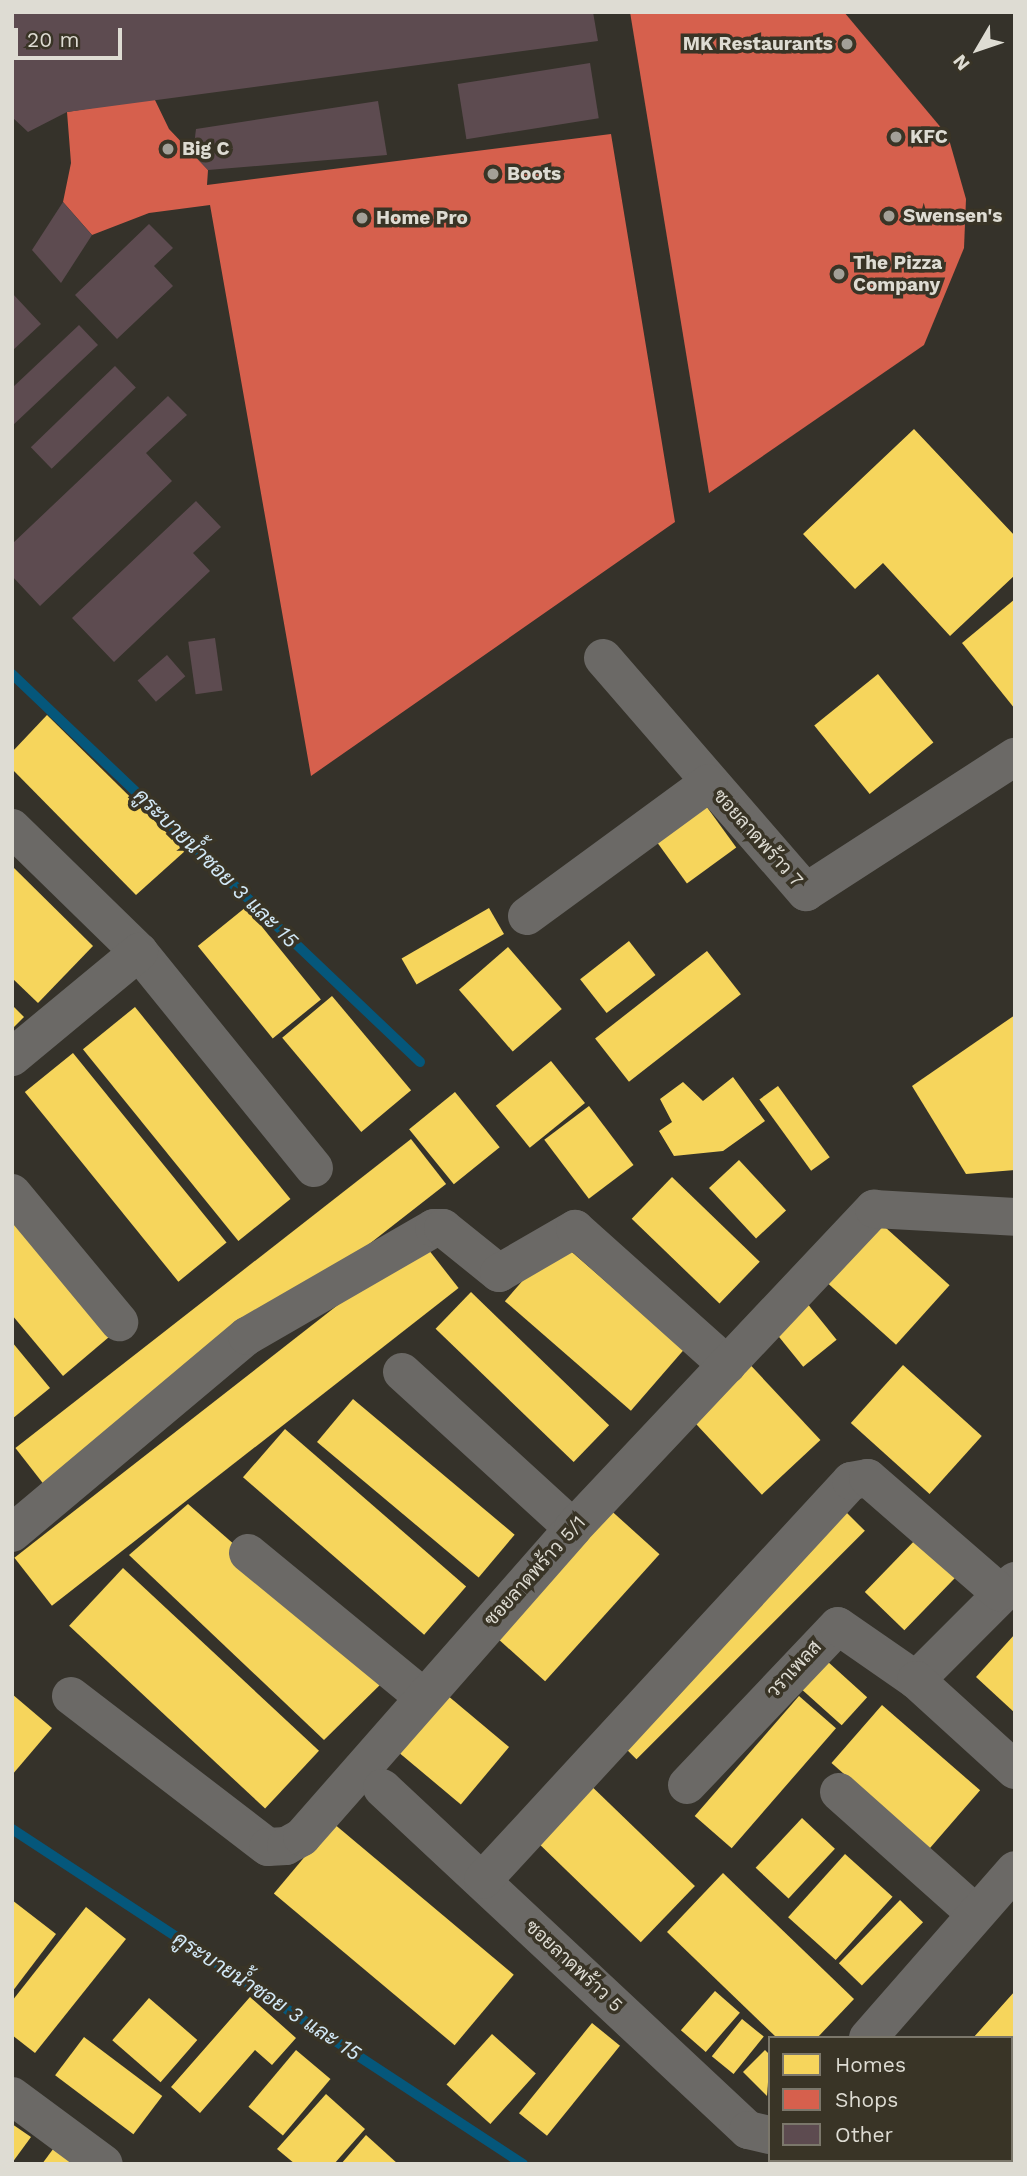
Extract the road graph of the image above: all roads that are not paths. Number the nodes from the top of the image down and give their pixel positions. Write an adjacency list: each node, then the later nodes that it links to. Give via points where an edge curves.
1 (603, 658): 3 (street, ซอยลาดพร้าว 7)
2 (1015, 757): 3 (street, ซอยลาดพร้าว 7, via 806,892)
3 (709, 783): 5 (street)
4 (12, 828): 6 (street)
5 (527, 916)
6 (139, 952): 7 (street); 8 (street)
7 (12, 1058)
8 (314, 1168)
9 (12, 1193): 11 (street)
10 (1015, 1217): 12 (street, ซอยลาดพร้าว 5/1, via 874,1209)
11 (119, 1322)
12 (726, 1365): 14 (street, ซอยลาดพร้าว 5/1); 15 (street, via 575,1229 499,1273 443,1228 434,1228 247,1336)
13 (402, 1372): 14 (street)
14 (573, 1528): 20 (street, ซอยลาดพร้าว 5/1)
15 (12, 1534)
16 (248, 1553): 20 (street)
17 (1007, 1586): 18 (street); 26 (street, via 867,1478 851,1481)
18 (916, 1680): 21 (street); 22 (street, วราเพลส, via 838,1626)
19 (71, 1696): 20 (street, ซอยลาดพร้าว 5/1, via 268,1847 302,1837)
20 (423, 1697)
21 (1015, 1770)
22 (687, 1785)
23 (382, 1788): 26 (street, ซอยลาดพร้าว 5)
24 (838, 1792): 27 (street)
25 (1015, 1870): 27 (street)
26 (483, 1880): 30 (street, ซอยลาดพร้าว 5, via 748,2130)
27 (976, 1914): 28 (street)
28 (869, 2036)
29 (12, 2096): 31 (street)
30 (768, 2135)
31 (104, 2164)

